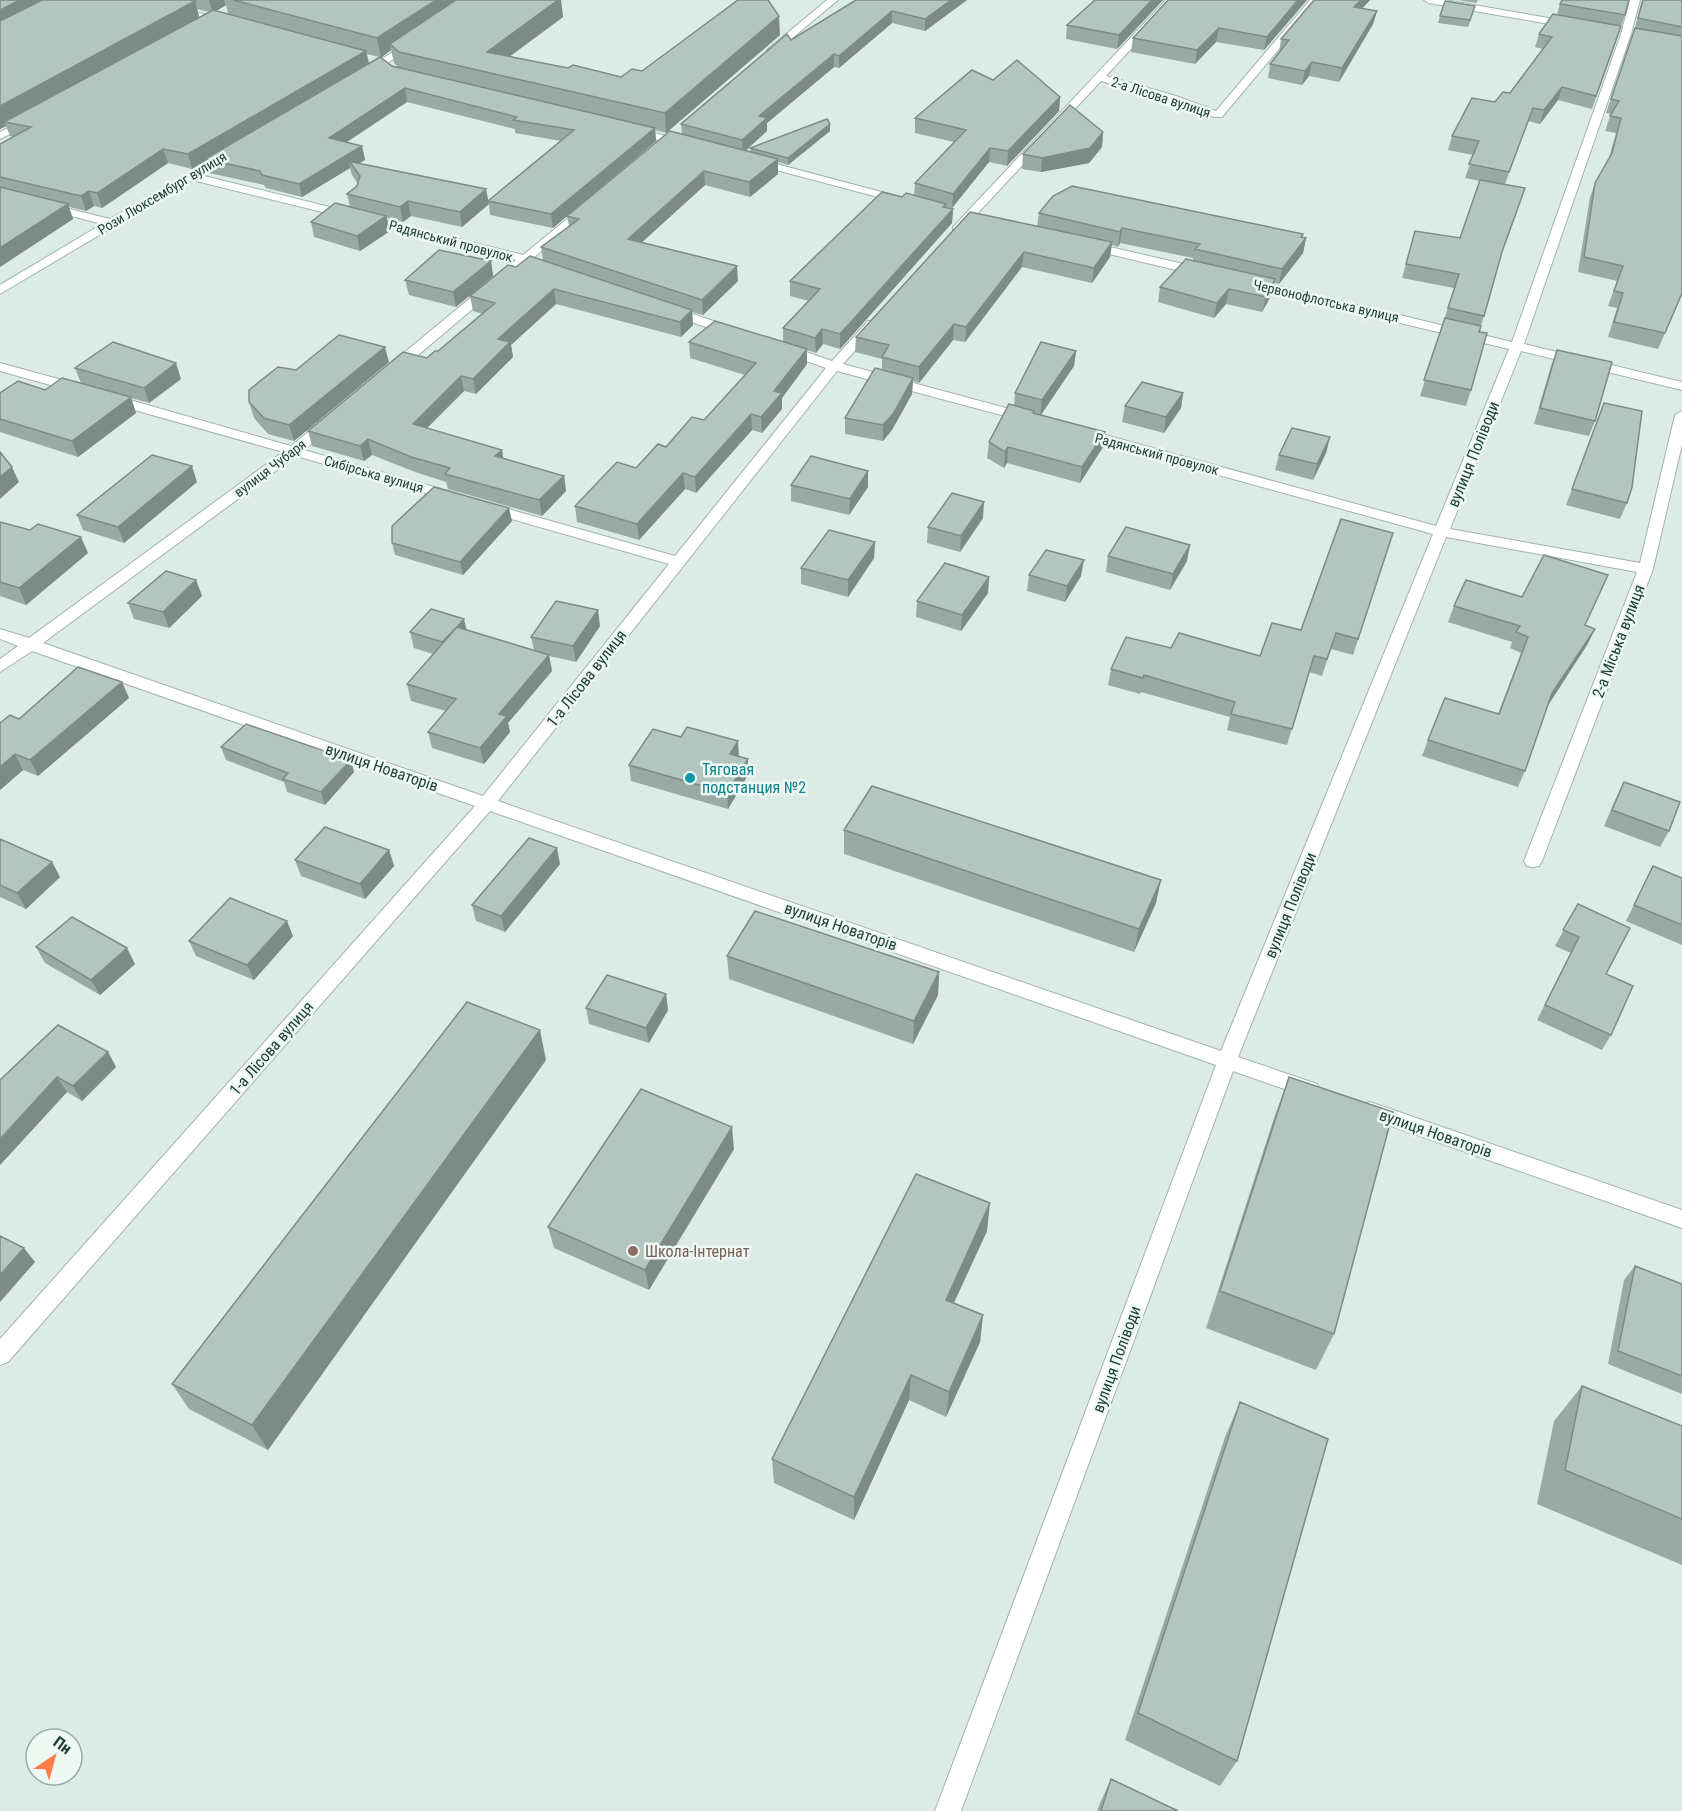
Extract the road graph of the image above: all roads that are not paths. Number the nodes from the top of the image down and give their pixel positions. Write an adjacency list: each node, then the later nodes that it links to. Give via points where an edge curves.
1 (135, 0): 8 (street)
2 (833, 0): 13 (street)
3 (1171, 0): 15 (street)
4 (1315, 0): 15 (street, 2-а Лісова вулиця, via 1218,115)
5 (1430, 0): 10 (street)
6 (1635, 0): 39 (street, вулиця Поліводи)
7 (232, 9): 8 (street)
8 (211, 21): 9 (street)
9 (238, 24)
10 (1580, 26)
11 (421, 38): 14 (street)
12 (361, 57): 14 (street)
13 (756, 64)
14 (387, 66): 16 (street)
15 (1098, 76): 29 (street)
16 (352, 80)
17 (41, 114): 19 (street)
18 (624, 129): 20 (street)
19 (0, 136)
20 (692, 145)
21 (241, 146): 23 (street, Рози Люксембург вулиця)
22 (738, 157): 26 (street)
23 (190, 176): 27 (street, Рози Люксембург вулиця); 30 (street, Радянський провулок, via 510,254)
24 (596, 200): 30 (street)
25 (33, 203): 27 (street)
26 (921, 206)
27 (111, 223): 34 (street, Рози Люксембург вулиця)
28 (1072, 242): 32 (street)
29 (944, 244)
30 (523, 261): 31 (street, Радянський провулок); 42 (street)
31 (556, 272)
32 (1213, 274)
33 (1236, 280): 39 (street, Червонофлотська вулиця)
34 (0, 290)
35 (657, 306): 37 (street)
36 (881, 314): 40 (street, 1-а Лісова вулиця)
37 (746, 336)
38 (768, 343): 40 (street)
39 (1517, 345): 43 (street, Червонофлотська вулиця); 49 (street, вулиця Поліводи)
40 (834, 366): 46 (street); 50 (street, 1-а Лісова вулиця)
41 (0, 367): 48 (street, Сибірська вулиця)
42 (386, 375)
43 (1682, 386)
44 (340, 413): 48 (street, вулиця Чубаря)
45 (1682, 415): 51 (street, 2-а Міська вулиця)
46 (1041, 422)
47 (1064, 428): 49 (street, Радянський провулок)
48 (294, 451): 50 (street, Сибірська вулиця); 53 (street, вулиця Чубаря)
49 (1441, 532): 51 (street, Радянський провулок); 57 (street, вулиця Поліводи)
50 (678, 562): 55 (street, 1-а Лісова вулиця)
51 (1646, 569): 56 (street, 2-а Міська вулиця)
52 (0, 634): 53 (street, вулиця Новаторів)
53 (29, 644): 54 (street, вулиця Чубаря); 55 (street, вулиця Новаторів)
54 (0, 667)
55 (487, 803): 57 (street, вулиця Новаторів); 61 (street, 1-а Лісова вулиця)
56 (1533, 861)
57 (1227, 1061): 58 (street, вулиця Новаторів); 62 (street, вулиця Поліводи)
58 (1327, 1095)
59 (1349, 1103): 60 (street, вулиця Новаторів)
60 (1682, 1219)
61 (0, 1355)
62 (948, 1811)

